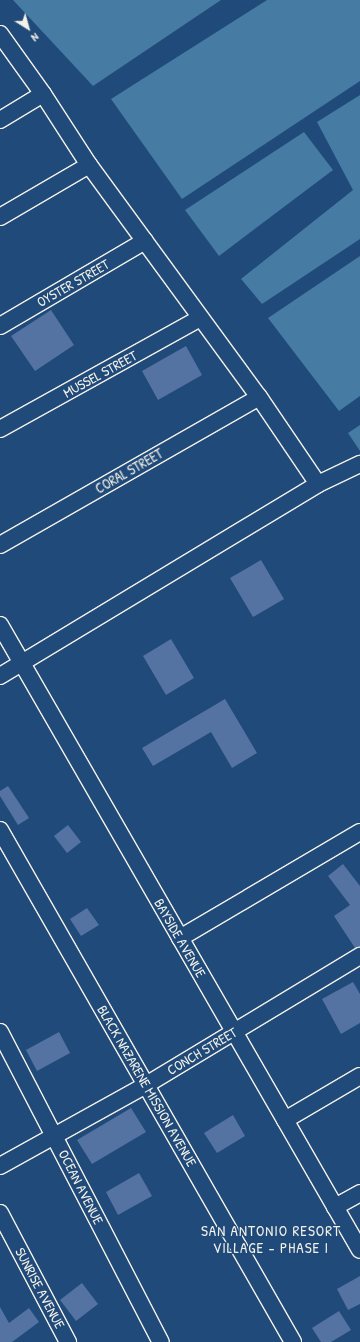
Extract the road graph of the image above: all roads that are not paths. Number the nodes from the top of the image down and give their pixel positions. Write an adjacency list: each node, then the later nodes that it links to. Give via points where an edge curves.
1 (2, 42): 2 (street)
2 (43, 94): 3 (street); 4 (street)
3 (0, 120)
4 (89, 165): 5 (street); 6 (street)
5 (0, 217)
6 (145, 241): 7 (street); 8 (street, OYSTER STREET)
7 (200, 318): 9 (street); 10 (street, MUSSEL STREET)
8 (0, 326)
9 (259, 397): 12 (street); 13 (street, CORAL STREET)
10 (0, 429)
11 (359, 466): 12 (street)
12 (318, 484): 15 (street)
13 (0, 545)
14 (0, 626): 15 (street, BAYSIDE AVENUE)
15 (21, 662): 16 (street); 19 (street, BAYSIDE AVENUE)
16 (0, 676)
17 (0, 830): 24 (street, BLACK NAZARENE MISSION AVENUE)
18 (360, 832): 19 (street)
19 (180, 938): 21 (street, BAYSIDE AVENUE)
20 (360, 956): 21 (street, CONCH STREET)
21 (234, 1031): 24 (street, CONCH STREET); 25 (street, BAYSIDE AVENUE)
22 (0, 1032): 26 (street, OCEAN AVENUE)
23 (360, 1076): 25 (street)
24 (146, 1085): 26 (street, CONCH STREET); 34 (street, BLACK NAZARENE MISSION AVENUE)
25 (285, 1120): 29 (street, BAYSIDE AVENUE)
26 (55, 1136): 27 (street, CONCH STREET); 33 (street, OCEAN AVENUE)
27 (0, 1166)
28 (360, 1193): 29 (street)
29 (335, 1207): 31 (street, BAYSIDE AVENUE)
30 (0, 1213): 32 (street, SUNRISE AVENUE)
31 (360, 1250)
32 (68, 1342)
33 (161, 1342)
34 (293, 1342)

